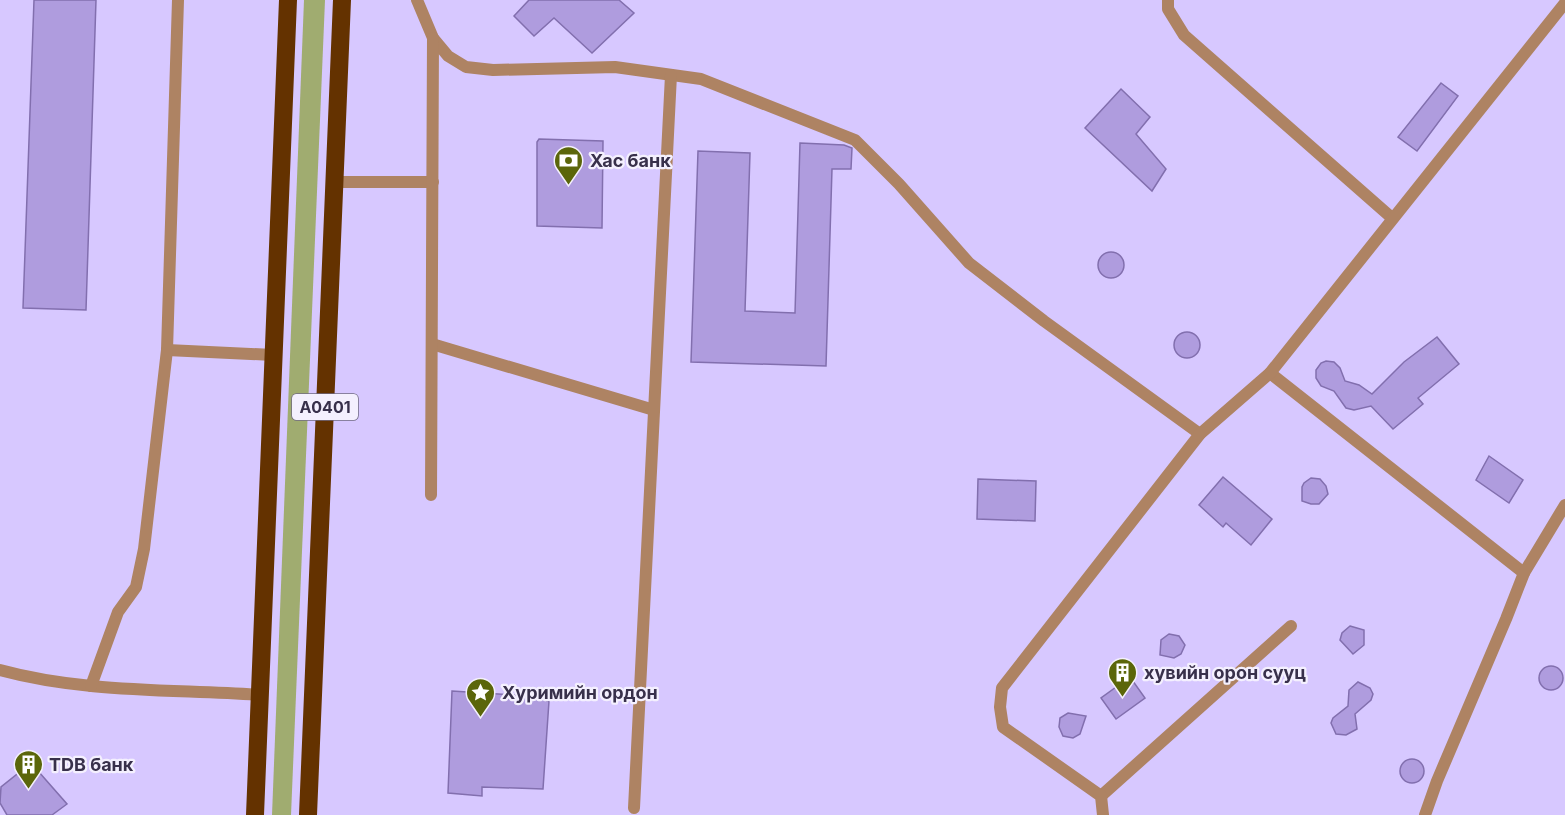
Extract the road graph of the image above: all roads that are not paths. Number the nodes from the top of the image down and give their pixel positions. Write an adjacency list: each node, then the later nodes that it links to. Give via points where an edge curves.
1 (178, 0): 13 (lane)
2 (288, 0): 14 (highway, A0401)
3 (342, 0): 9 (highway, A0401)
4 (417, 0): 7 (lane)
5 (1168, 0): 11 (lane, via 1168,9 1184,35)
6 (1565, 3): 11 (lane)
7 (433, 38): 8 (lane, via 448,56 466,67 615,67); 10 (lane)
8 (671, 75): 16 (lane); 17 (lane, via 701,79 855,140 900,184 969,263)
9 (334, 182): 10 (lane); 28 (highway, A0401)
10 (433, 182): 12 (lane)
11 (1392, 218): 15 (lane)
12 (432, 344): 16 (lane); 18 (lane)
13 (167, 350): 14 (lane); 23 (lane, via 144,549 136,587 118,612)
14 (273, 355): 24 (highway, A0401)
15 (1270, 373): 17 (lane); 20 (lane)
16 (654, 410): 26 (lane)
17 (1200, 434): 25 (lane, via 1002,688 1003,727)
18 (431, 495)
19 (1565, 505): 20 (lane)
20 (1524, 573): 30 (lane)
21 (1291, 626): 25 (lane)
22 (0, 670): 23 (lane)
23 (91, 686): 24 (lane)
24 (260, 695): 27 (highway, A0401)
25 (1101, 796): 29 (lane)
26 (634, 808)
27 (255, 815)
28 (308, 815)
29 (1103, 815)
30 (1425, 815)

